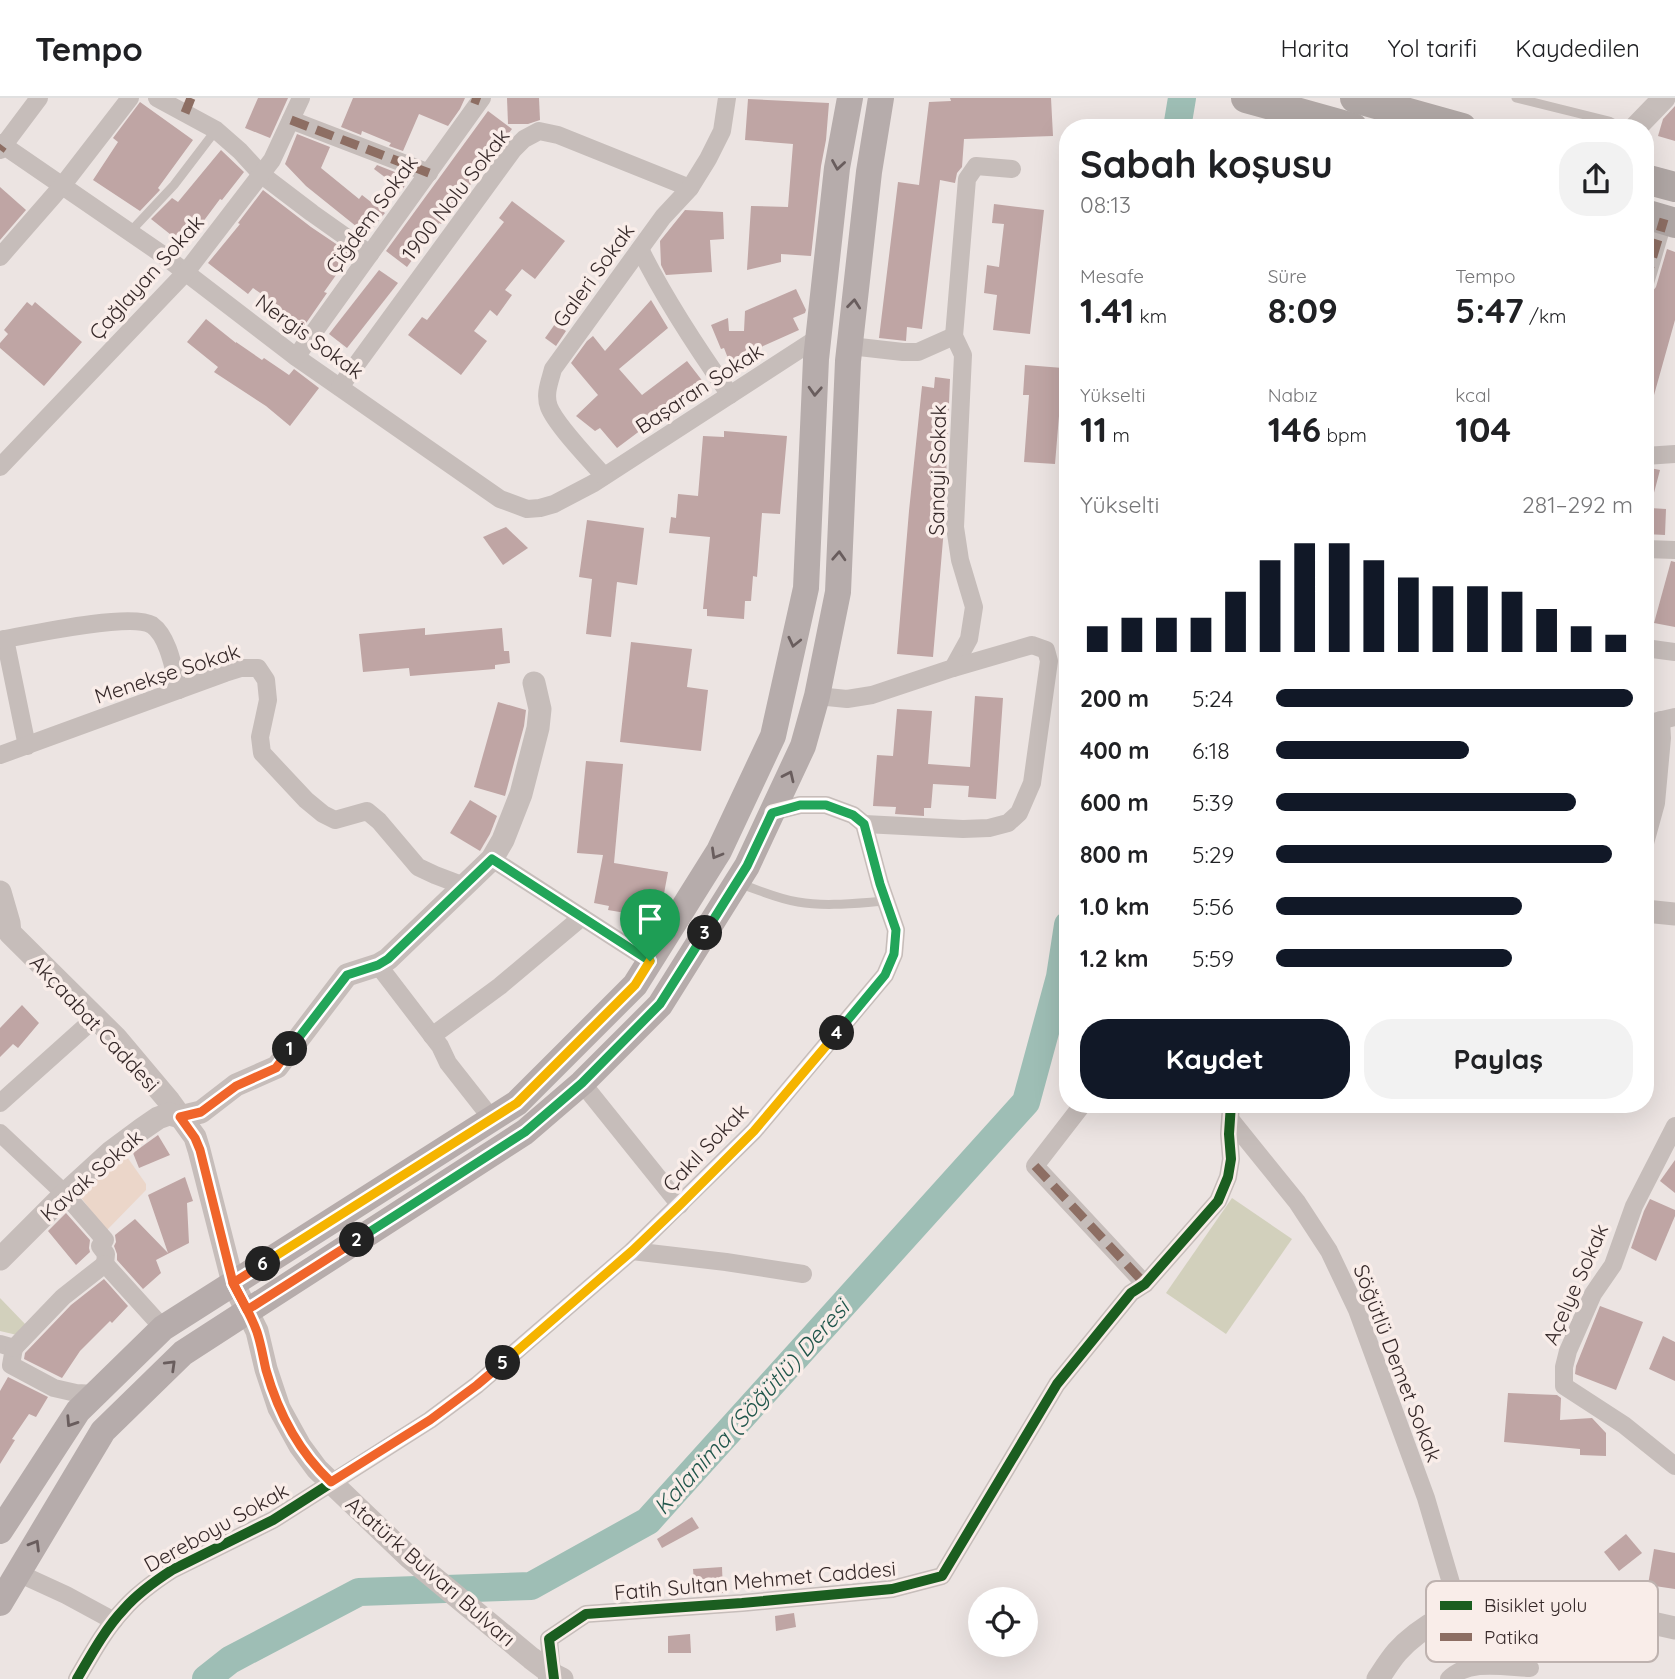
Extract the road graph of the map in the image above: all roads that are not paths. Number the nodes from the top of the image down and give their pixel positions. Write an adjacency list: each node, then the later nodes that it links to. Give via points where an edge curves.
1 (39, 98): 21 (street)
2 (130, 98): 26 (street)
3 (157, 98): 12 (street)
4 (301, 98): 19 (street, Çağlayan Sokak)
5 (727, 98): 28 (street, Galeri Sokak, via 722,131)
6 (850, 98): 37 (main road, one-way to 37, via 837,168)
7 (881, 98): 38 (main road, one-way to 7)
8 (1246, 98): 14 (highway)
9 (1516, 98): 17 (lane)
10 (1664, 98): 18 (street)
11 (478, 99): 23 (street, Çiğdem Sokak)
12 (188, 106): 20 (street)
13 (1359, 106): 15 (highway); 16 (highway)
14 (1316, 119)
15 (1328, 119)
16 (1420, 119)
17 (1601, 119)
18 (1644, 119)
19 (291, 120): 23 (street); 24 (street, Çağlayan Sokak)
20 (216, 130): 24 (street); 30 (lane)
21 (1, 146): 26 (street, Nergis Sokak)
22 (1012, 169): 36 (street, Sanayi Sokak, via 976,166 967,179)
23 (429, 173): 33 (street, Çiğdem Sokak)
24 (262, 175): 33 (street); 35 (street, Çağlayan Sokak)
25 (1654, 181): 27 (highway)
26 (62, 186): 30 (street, Nergis Sokak); 34 (street)
27 (1675, 187)
28 (690, 188): 32 (street, Galeri Sokak); 40 (street, 1900 Nolu Sokak, via 558,135 539,131 524,139)
29 (1661, 219): 31 (street)
30 (130, 233): 35 (street, Nergis Sokak)
31 (1654, 247)
32 (639, 249): 41 (street); 45 (street, Galeri Sokak, via 553,369 547,392 557,420)
33 (370, 254): 39 (street, Çiğdem Sokak)
34 (0, 257)
35 (186, 272): 39 (street, Nergis Sokak); 44 (street, Çağlayan Sokak)
36 (954, 336): 38 (street, via 918,352); 51 (street, Sanayi Sokak, via 963,355 955,527 974,607 968,639)
37 (819, 337): 41 (street, Başaran Sokak); 70 (main road, one-way to 70, via 806,588 773,736 719,851)
38 (850, 346): 54 (main road, one-way to 38, via 838,592)
39 (296, 357): 40 (street, Nergis Sokak)
40 (340, 387): 45 (street, Nergis Sokak, via 516,506 554,505)
41 (730, 395): 45 (street, Başaran Sokak)
42 (1675, 454): 43 (street)
43 (1654, 455)
44 (0, 467)
45 (604, 476)
46 (1654, 549): 47 (street)
47 (1675, 550)
48 (3, 639): 53 (street, via 137,620 152,626 166,643); 56 (street)
49 (1654, 649): 50 (street)
50 (1675, 652)
51 (953, 668): 54 (street, via 872,695 847,699); 60 (street, via 1032,645 1046,650 1049,661 1032,783 1019,813 1008,823 989,828)
52 (534, 683): 61 (street, Kavak Sokak, via 540,709 538,728 522,794)
53 (179, 690): 56 (street, Menekşe Sokak); 63 (street, Menekşe Sokak, via 241,668 258,668 267,680 268,700 260,737 262,753 306,800 335,820 367,811 418,867)
54 (817, 696): 59 (main road, one-way to 54, via 803,746)
55 (1660, 720): 58 (street)
56 (27, 746): 57 (street, Menekşe Sokak)
57 (0, 755)
58 (1654, 810)
59 (772, 813): 60 (street, via 800,805 826,805); 62 (main road)
60 (864, 824): 65 (street, Çakıl Sokak)
61 (492, 859): 63 (street, Kavak Sokak); 68 (street)
62 (737, 882): 65 (lane, via 800,902); 74 (main road, via 660,1004)
63 (464, 886): 71 (street, Kavak Sokak)
64 (0, 892): 69 (street, Akçaabat Caddesi, via 9,923)
65 (886, 901): 84 (street, Çakıl Sokak, via 896,930 894,954 885,975 754,1131)
66 (1654, 912): 67 (street)
67 (1675, 914)
68 (582, 917): 70 (street); 73 (street)
69 (5, 937): 72 (street, Akçaabat Caddesi)
70 (650, 961): 80 (main road, via 635,985 517,1103)
71 (378, 965): 73 (street); 79 (street, Kavak Sokak, via 347,975 276,1068 236,1086 201,1112)
72 (95, 1018): 75 (street); 79 (street, Akçaabat Caddesi)
73 (432, 1036): 80 (street)
74 (582, 1083): 84 (street); 91 (main road, via 525,1132)
75 (0, 1102)
76 (1076, 1113): 90 (street, via 1035,1166)
77 (1231, 1113): 90 (street, Fatih Sultan Mehmet Caddesi, via 1231,1158 1218,1201)
78 (1232, 1113): 99 (street, Söğütlü Demet Sokak, via 1329,1251 1357,1310 1426,1498)
79 (180, 1117): 83 (street, Kavak Sokak, via 169,1114 150,1123); 89 (street, Akçaabat Caddesi, via 200,1150)
80 (492, 1119): 89 (main road)
81 (1675, 1127): 95 (street, Açelye Sokak, via 1634,1206 1613,1265 1593,1294 1564,1367 1564,1386)
82 (0, 1133): 83 (street)
83 (65, 1194): 86 (street, Kavak Sokak); 87 (street, via 105,1240 100,1246 106,1254)
84 (680, 1205): 85 (street, Çakıl Sokak)
85 (632, 1251): 88 (street); 96 (street, Çakıl Sokak, via 477,1385)
86 (0, 1259)
87 (104, 1264): 92 (street); 93 (street)
88 (803, 1274)
89 (233, 1283): 91 (street, Akçaabat Caddesi); 92 (main road)
90 (1145, 1284): 105 (street, Fatih Sultan Mehmet Caddesi, via 1131,1293 1057,1384 942,1576 892,1589 586,1614 549,1639)
91 (247, 1310): 96 (street, Atatürk Bulvarı Bulvarı, via 279,1408 300,1446); 98 (main road, one-way to 91, via 103,1431 183,1353)
92 (163, 1328): 94 (main road)
93 (7, 1346): 94 (street, via 11,1365 54,1388)
94 (96, 1394): 97 (main road, one-way to 97, via 78,1412)
95 (1673, 1458)
96 (331, 1482): 101 (street, Dereboyu Sokak, via 273,1520 156,1580); 105 (street, Atatürk Bulvarı Bulvarı, via 410,1558)
97 (0, 1531)
98 (18, 1573): 100 (main road); 101 (street)
99 (1450, 1581)
100 (0, 1603)
101 (114, 1621): 106 (street, Dereboyu Sokak)
102 (1426, 1628): 107 (street, via 1397,1652)
103 (1426, 1644): 108 (street)
104 (1530, 1668): 109 (street, via 1463,1669)
105 (554, 1678)
106 (77, 1679)
107 (1378, 1679)
108 (1396, 1679)
109 (1449, 1679)

